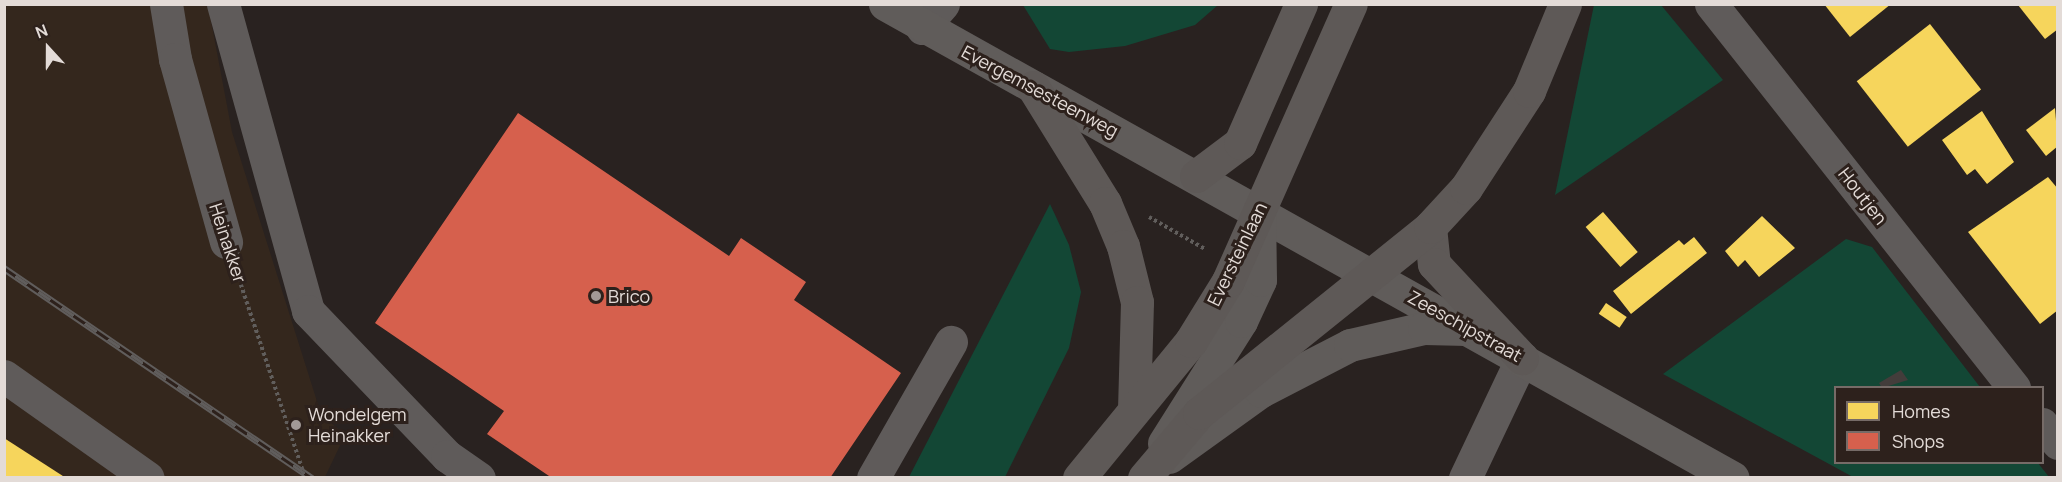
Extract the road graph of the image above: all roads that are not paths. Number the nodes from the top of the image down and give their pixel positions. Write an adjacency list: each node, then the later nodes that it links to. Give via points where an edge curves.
1 (166, 4): 13 (street, Heinakker)
2 (223, 4): 25 (street, via 308,311 447,456)
3 (885, 4): 8 (main road, Evergemsesteenweg)
4 (1301, 4): 10 (highway, via 1240,144)
5 (1351, 4): 11 (highway, Eversteinlaan)
6 (1565, 4): 12 (highway, via 1529,91 1466,188)
7 (1711, 4): 19 (street, Houtjen)
8 (933, 16): 9 (main road, Evergemsesteenweg)
9 (1033, 87): 10 (main road, Evergemsesteenweg); 20 (highway, via 1105,203 1123,246 1137,302)
10 (1196, 176): 11 (main road, Zeeschipstraat)
11 (1259, 211): 14 (main road, Zeeschipstraat); 20 (highway, Eversteinlaan, via 1228,281 1191,341); 23 (main road, via 1260,280 1241,321 1196,385)
12 (1430, 227): 14 (highway); 17 (highway, via 1434,264)
13 (226, 242)
14 (1373, 274): 15 (main road, Zeeschipstraat); 23 (highway, via 1199,413)
15 (1472, 329): 17 (main road, Zeeschipstraat); 23 (main road, via 1424,328 1350,345 1261,391)
16 (951, 342): 26 (street)
17 (1522, 358): 28 (street); 29 (main road, Zeeschipstraat)
18 (4, 376): 24 (street)
19 (2013, 386)
20 (1134, 410): 27 (highway, Eversteinlaan)
21 (2044, 425): 22 (street)
22 (2058, 443)
23 (1145, 476)
24 (148, 477)
25 (479, 477)
26 (873, 477)
27 (1079, 477)
28 (1466, 477)
29 (1733, 477)

